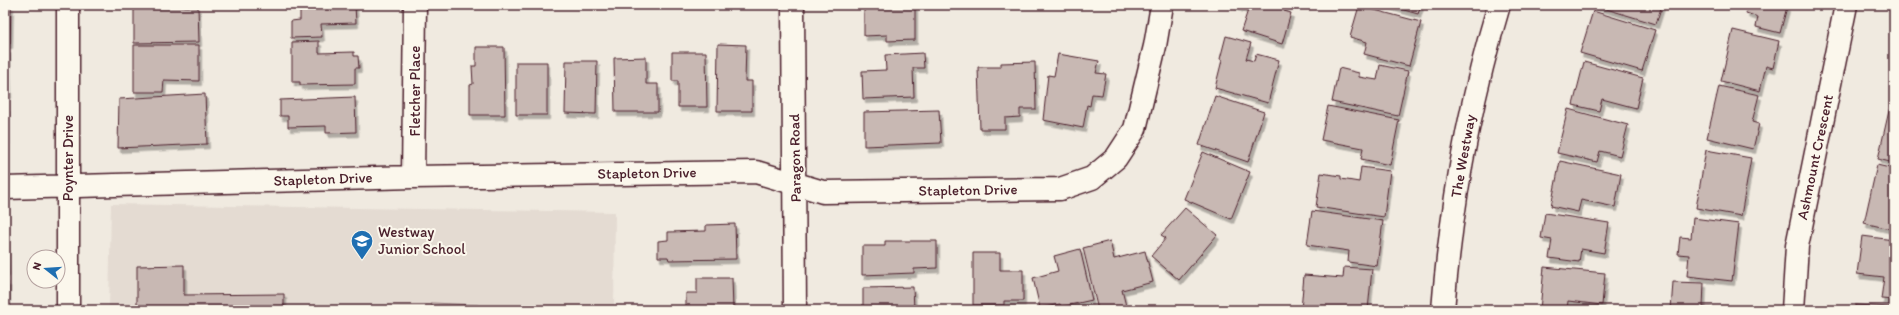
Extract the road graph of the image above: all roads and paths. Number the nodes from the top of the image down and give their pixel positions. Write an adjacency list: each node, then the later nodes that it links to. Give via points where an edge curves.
1 (68, 5): 9 (street, Poynter Drive)
2 (415, 5): 7 (street, Fletcher Place)
3 (793, 5): 8 (street, Paragon Road)
4 (1162, 5): 8 (street, Stapleton Drive, via 1135,130 1116,158 1092,178 1060,189 823,192)
5 (1499, 5): 13 (street, The Westway, via 1478,77 1461,167 1452,220)
6 (1846, 5): 14 (street, Ashmount Crescent, via 1797,246)
7 (413, 177): 8 (street, Stapleton Drive, via 756,172); 9 (street, Stapleton Drive)
8 (795, 183): 12 (street, Paragon Road)
9 (68, 186): 10 (street, Stapleton Drive); 11 (street, Poynter Drive)
10 (5, 188)
11 (68, 310)
12 (796, 310)
13 (1443, 310)
14 (1793, 310)

